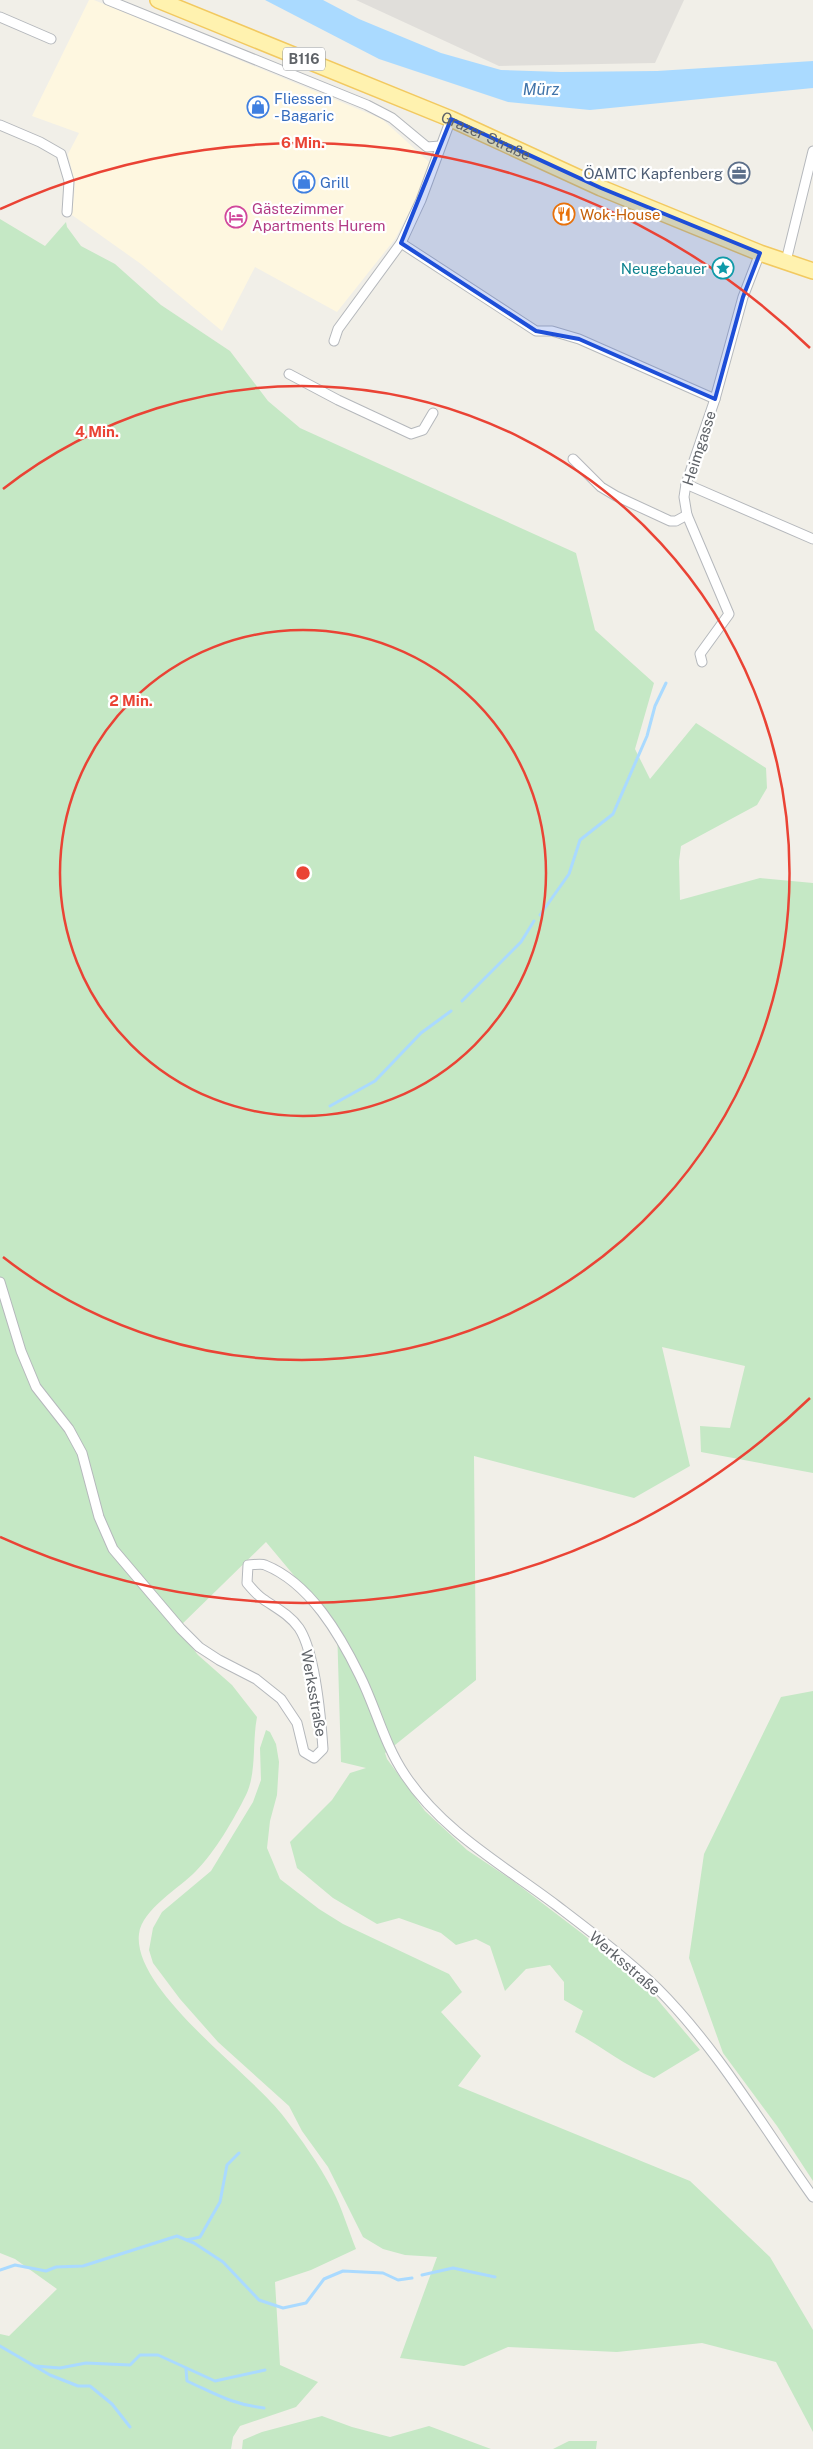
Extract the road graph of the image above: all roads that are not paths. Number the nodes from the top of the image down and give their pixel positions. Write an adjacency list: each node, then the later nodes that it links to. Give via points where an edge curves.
1 (108, 0): 7 (street, Grazer Straße, via 367,105 392,118 427,147)
2 (158, 0): 5 (main road, Grazer Straße / B116)
3 (0, 17): 4 (street)
4 (51, 39)
5 (451, 119): 7 (street); 12 (main road, Grazer Straße / B116, via 601,188)
6 (0, 124): 10 (street, via 61,154 69,182)
7 (440, 146): 11 (street, via 421,200)
8 (813, 151): 9 (street)
9 (811, 170): 13 (street)
10 (67, 212)
11 (401, 243): 15 (street, via 338,329); 17 (street, via 536,331 552,331 579,339)
12 (760, 253): 13 (main road, Grazer Straße / B116); 17 (street, Heimgasse, via 743,297)
13 (786, 261): 14 (main road, Grazer Straße / B116)
14 (813, 271)
15 (334, 341)
16 (289, 374): 18 (street, via 411,434 423,430)
17 (715, 399): 20 (street, Heimgasse)
18 (433, 413)
19 (573, 459): 21 (street, via 601,487 616,496 670,521)
20 (686, 484): 21 (street, Heimgasse); 22 (street)
21 (687, 515): 23 (street, Heimgasse, via 729,614 700,654)
22 (813, 539)
23 (702, 662)
24 (0, 1282): 25 (street, Werksstraße, via 21,1351 36,1387 69,1429 82,1452 99,1517 113,1549 181,1629 199,1647 256,1678 281,1699 297,1723 304,1752 314,1758 323,1749 310,1655 300,1629 247,1583 248,1565 264,1564 294,1583 318,1609 345,1647 388,1745 405,1775 426,1800 474,1846 556,1905 656,1988 692,2027)
25 (813, 2198)

